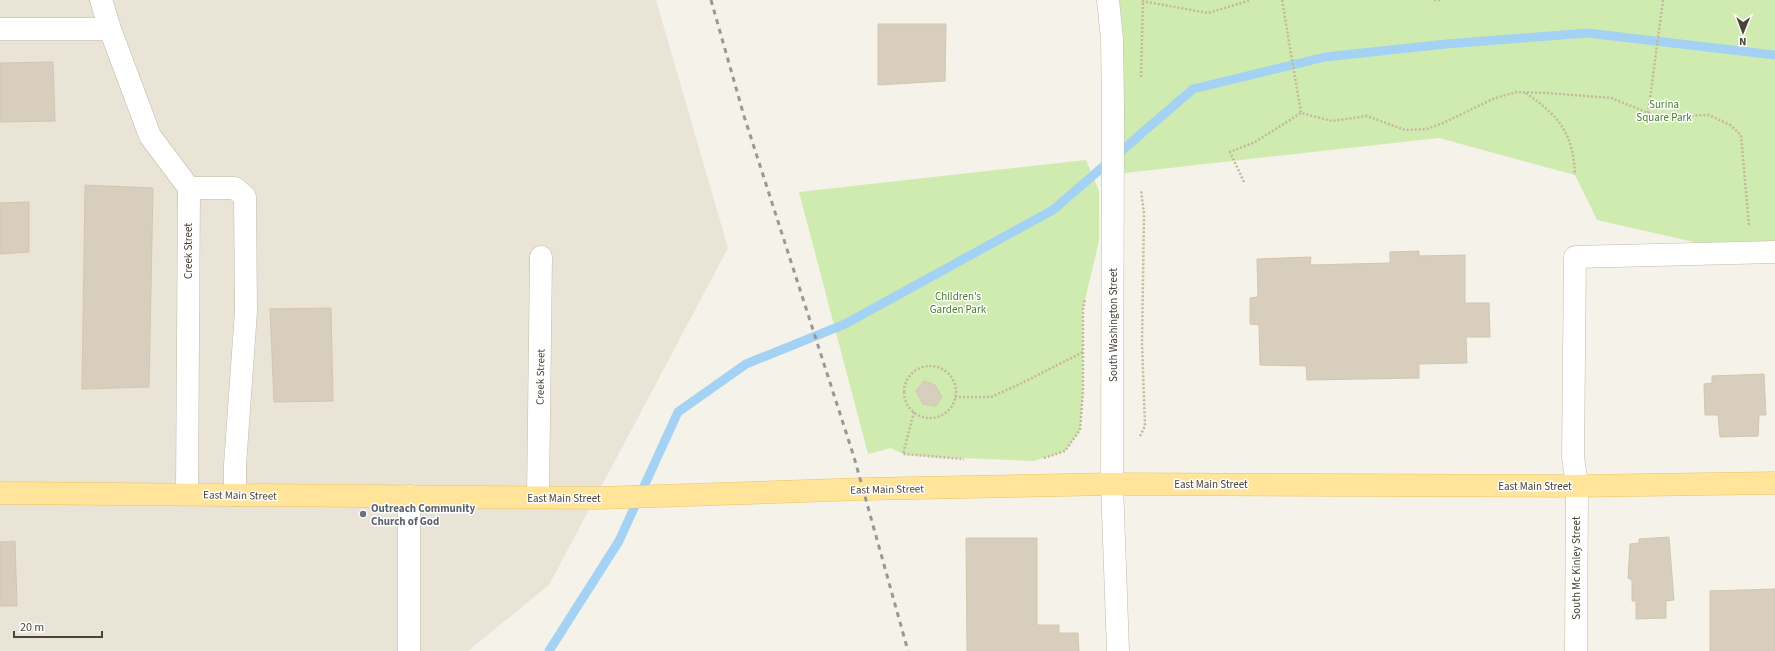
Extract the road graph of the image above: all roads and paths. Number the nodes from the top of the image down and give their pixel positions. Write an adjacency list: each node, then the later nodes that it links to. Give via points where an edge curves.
1 (101, 0): 9 (street)
2 (1108, 0): 28 (street, South Washington Street, via 1112,39 1113,135)
3 (1250, 0): 8 (path, via 1208,13)
4 (1282, 0): 13 (path)
5 (1434, 0): 6 (path)
6 (1440, 0)
7 (1663, 0): 14 (path)
8 (1143, 1): 11 (path)
9 (110, 29): 10 (street); 17 (street, via 150,136)
10 (0, 30)
11 (1141, 82)
12 (1525, 92): 13 (path, via 1495,98 1427,129 1405,130 1367,116 1332,121); 14 (path, via 1611,98); 15 (path, via 1549,109 1568,136 1574,154)
13 (1301, 113): 16 (path, via 1255,142 1230,152)
14 (1648, 113): 19 (path, via 1656,116 1709,115 1730,125 1741,135)
15 (1576, 176)
16 (1244, 182)
17 (189, 188): 31 (street, Creek Street); 32 (street, via 235,188 246,197 246,311)
18 (1775, 252): 19 (street)
19 (1752, 253): 29 (street, South Mc Kinley Street, via 1575,257 1573,457)
20 (541, 257): 34 (street, Creek Street)
21 (1086, 294): 22 (path, via 1083,308)
22 (1083, 352): 23 (path, via 991,397); 26 (path, via 1080,430 1065,451)
23 (955, 397): 24 (path, via 952,405 938,416 921,416); 24 (path, via 953,380 949,374 938,367 925,366 917,369 906,381 905,398)
24 (914, 412): 25 (path, via 903,454)
25 (967, 459)
26 (1040, 459)
27 (1775, 483): 29 (main road, East Main Street)
28 (1112, 484): 29 (main road, East Main Street); 34 (main road, East Main Street); 36 (street, South Washington Street)
29 (1577, 486): 37 (street, South Mc Kinley Street)
30 (0, 493): 31 (main road, East Main Street)
31 (187, 494): 32 (main road, East Main Street)
32 (235, 495): 33 (main road, East Main Street)
33 (409, 496): 34 (main road, East Main Street); 35 (street)
34 (538, 498)
35 (409, 651)
36 (1118, 651)
37 (1576, 651)

